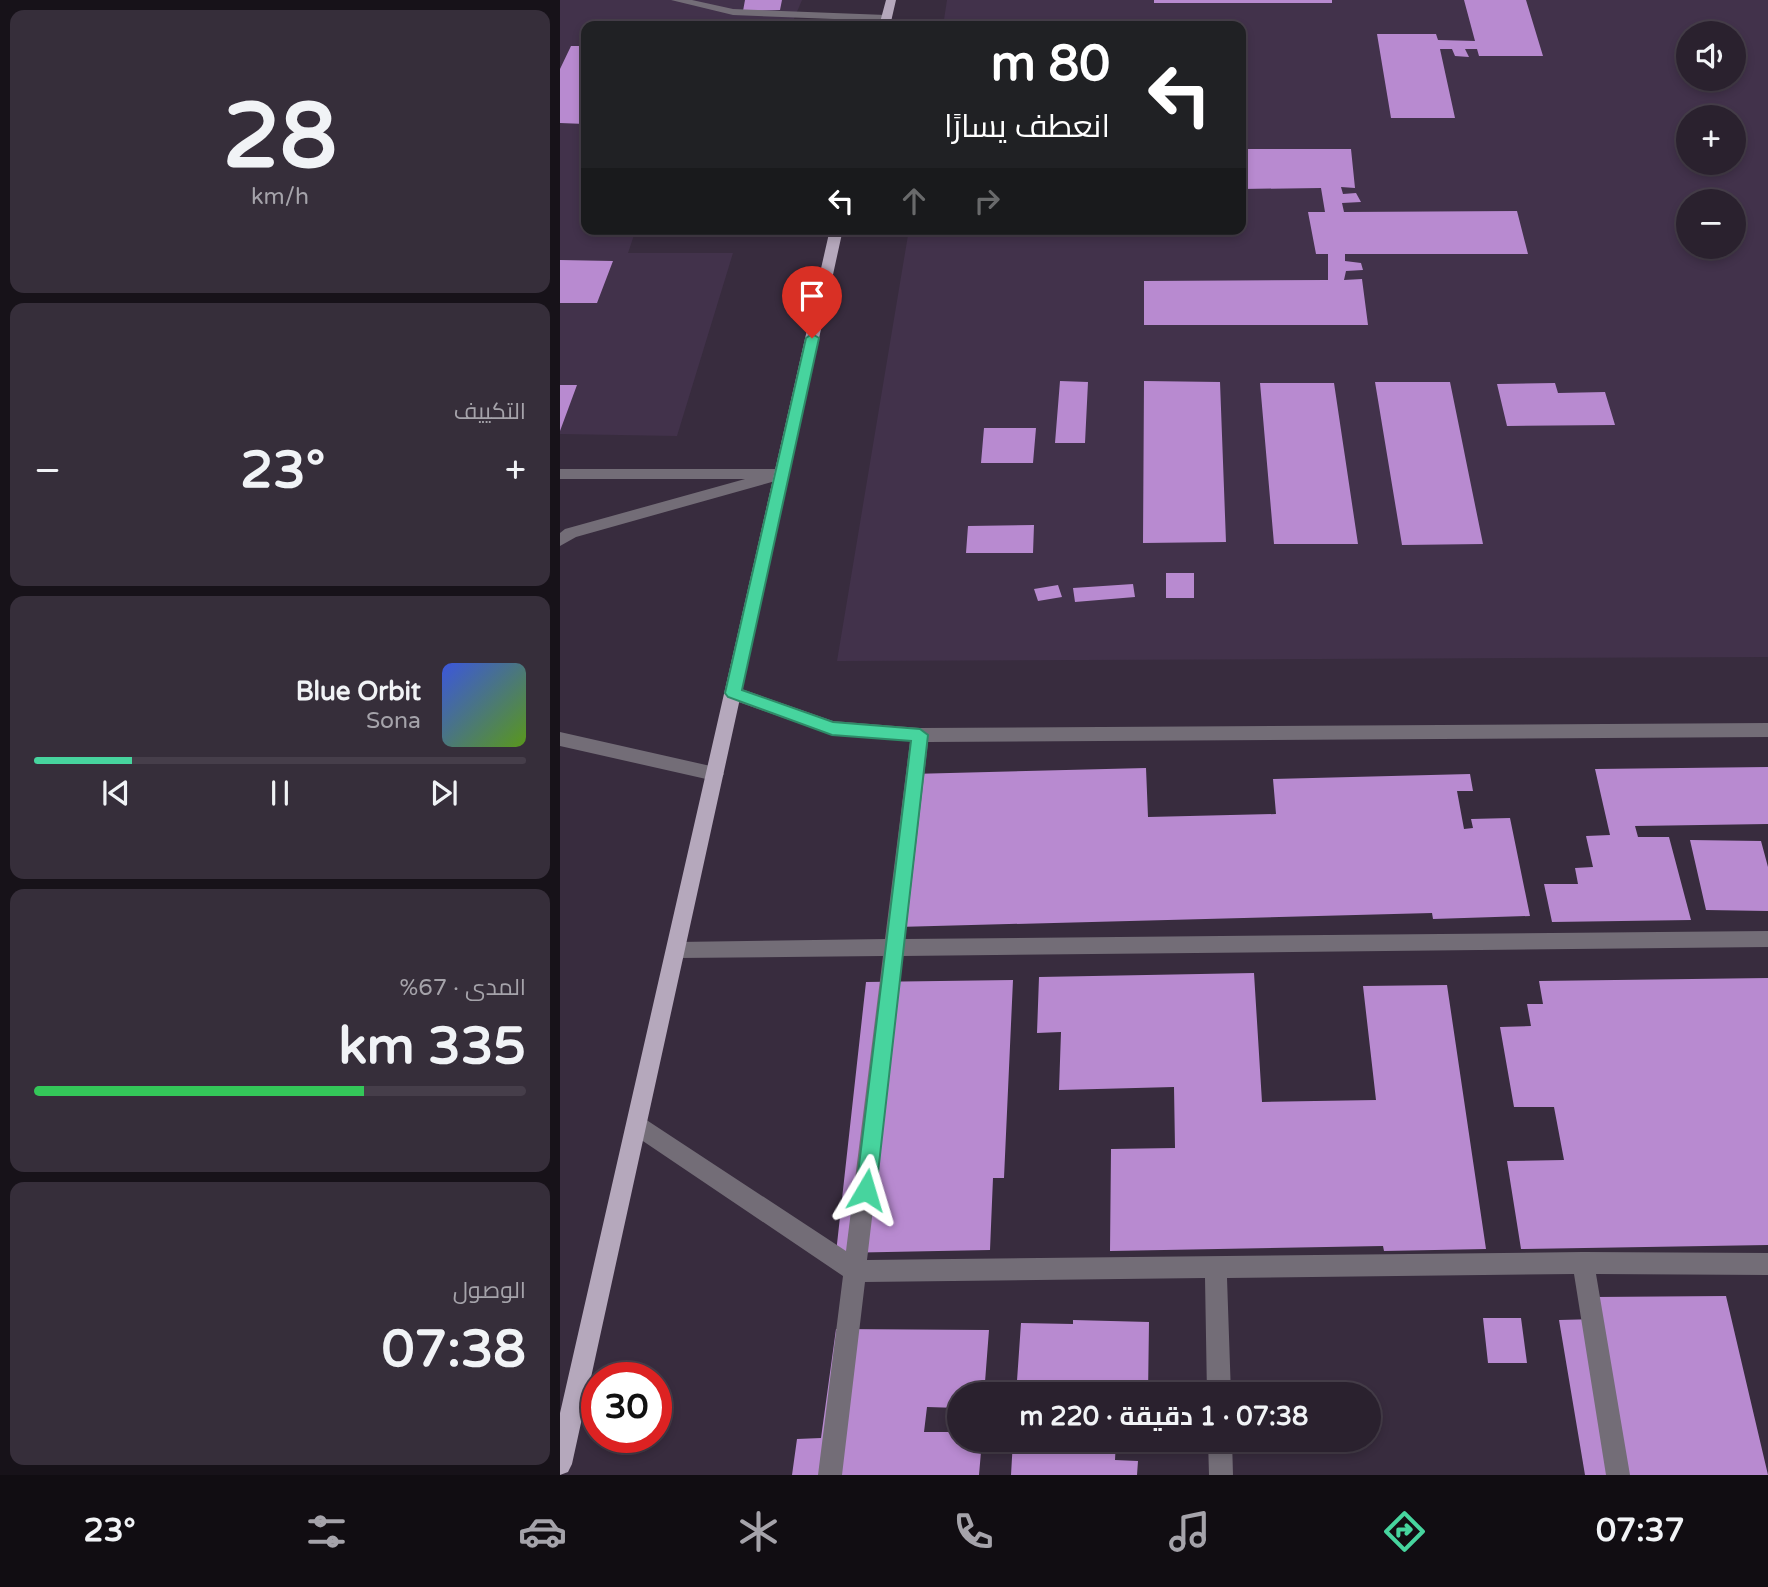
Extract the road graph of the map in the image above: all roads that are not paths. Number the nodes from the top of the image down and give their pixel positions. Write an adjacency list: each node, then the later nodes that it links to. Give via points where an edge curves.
1 (676, 0): 3 (street, via 733,12)
2 (891, 0): 4 (main road)
3 (870, 21)
4 (885, 21)
5 (837, 235): 7 (main road)
6 (560, 474): 7 (street)
7 (781, 474): 8 (street, via 571,533); 9 (main road)
8 (560, 540)
9 (733, 693): 11 (street, via 832,728); 13 (main road)
10 (1768, 730): 11 (street)
11 (920, 735): 15 (street)
12 (560, 739): 13 (street)
13 (715, 774): 16 (main road)
14 (1768, 939): 15 (street)
15 (895, 948): 16 (street); 21 (street)
16 (677, 950): 17 (main road)
17 (638, 1126): 21 (street); 24 (main road)
18 (1583, 1263): 19 (street); 20 (street); 27 (street)
19 (1768, 1264)
20 (1216, 1268): 21 (street); 22 (street)
21 (856, 1271): 25 (street)
22 (1219, 1382)
23 (1220, 1452): 26 (street)
24 (560, 1464)
25 (830, 1475)
26 (1221, 1475)
27 (1618, 1475)

